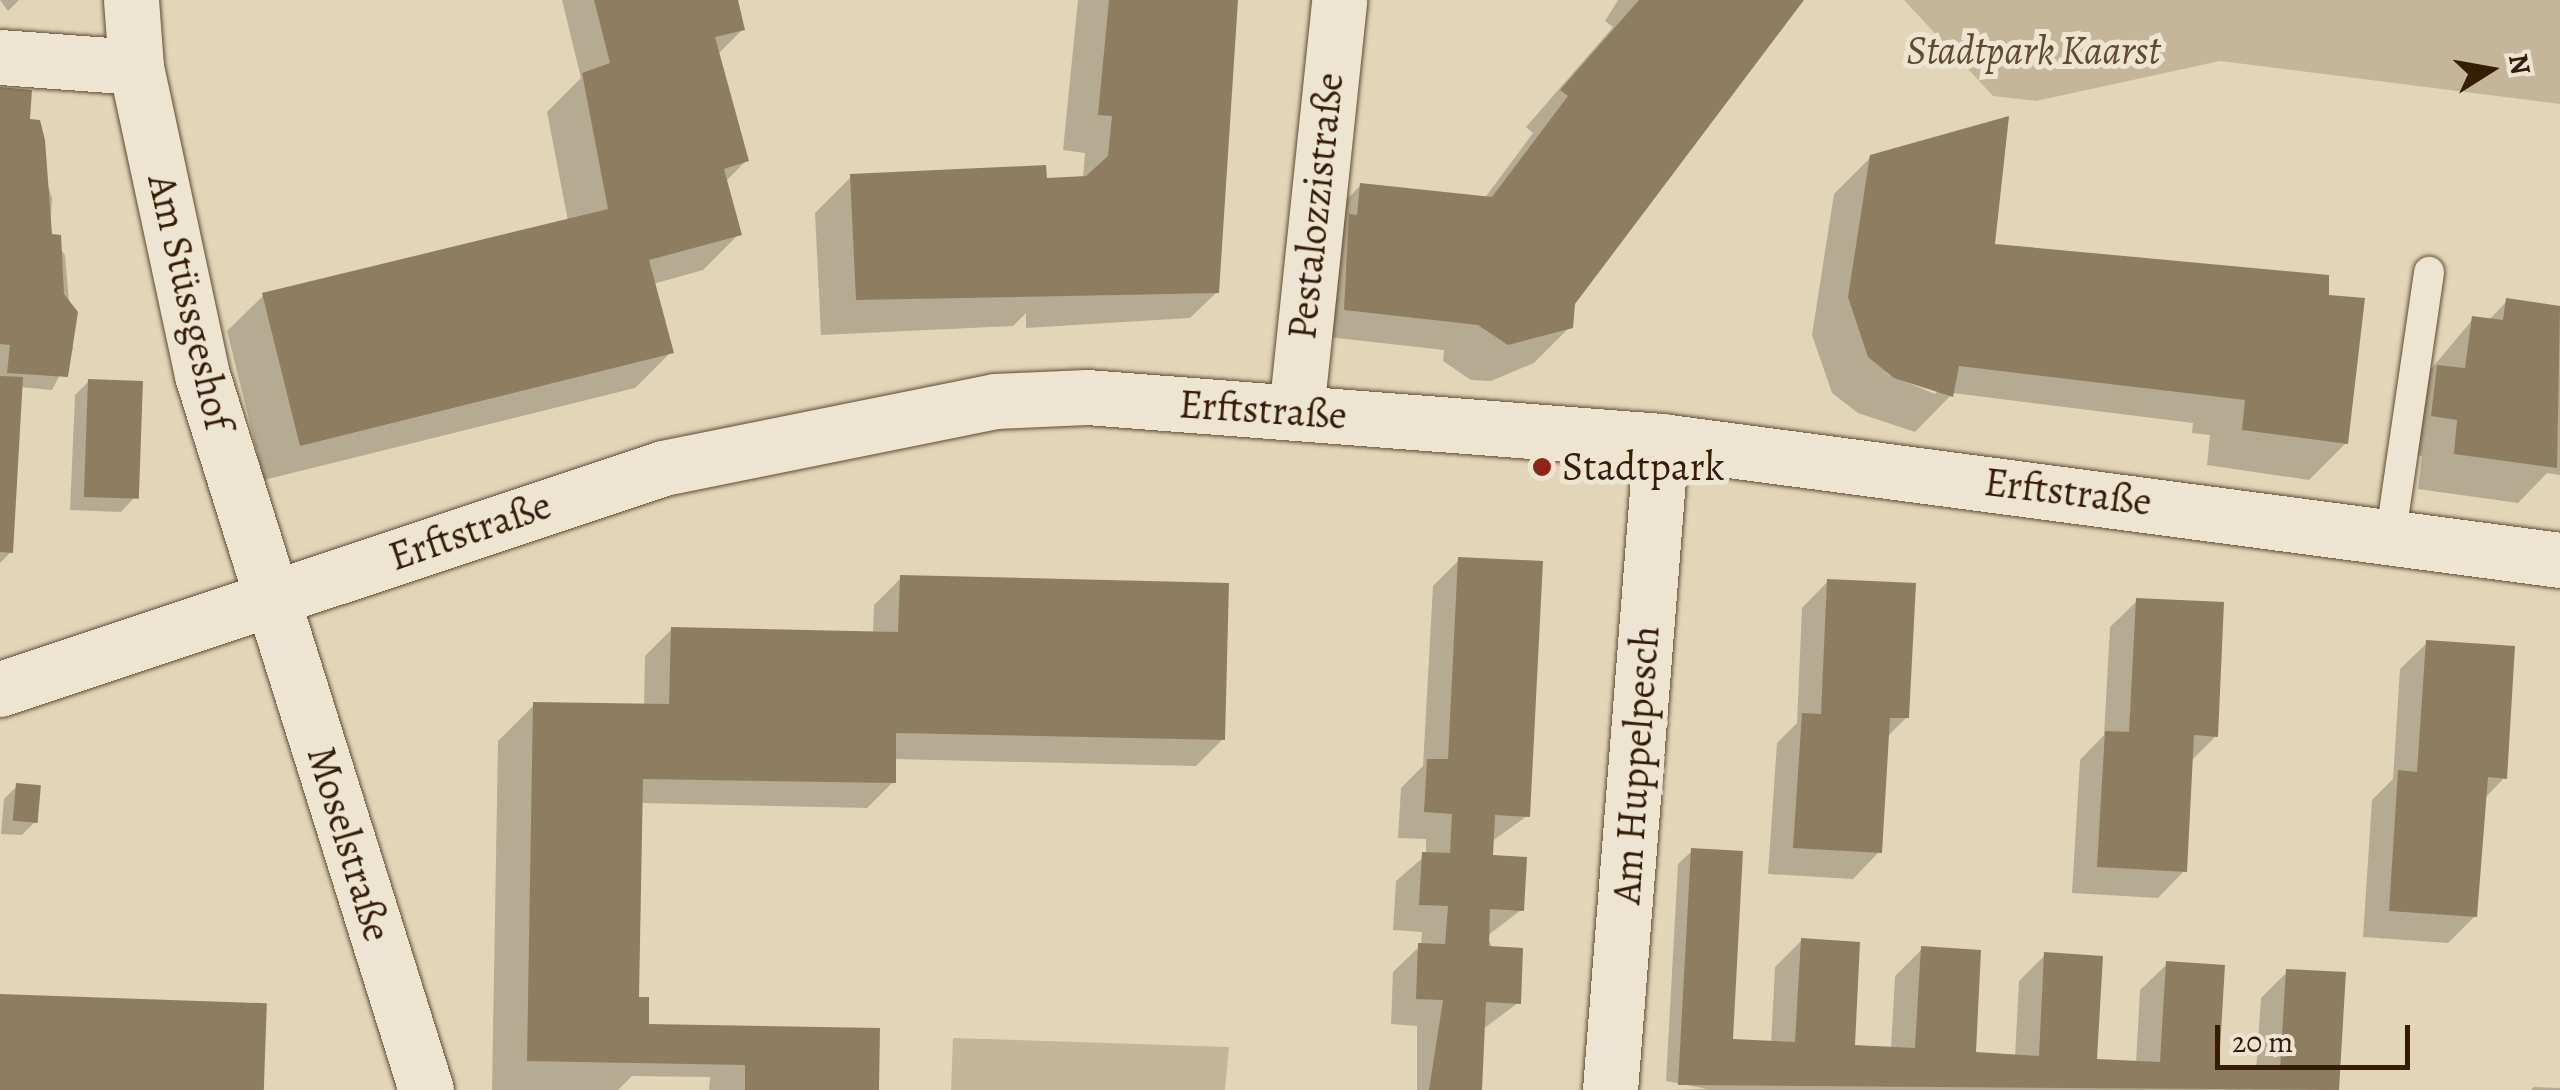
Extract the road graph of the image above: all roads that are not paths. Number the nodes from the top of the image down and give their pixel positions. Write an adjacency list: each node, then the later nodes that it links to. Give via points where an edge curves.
1 (131, 0): 4 (street, Am Stüssgeshof)
2 (1339, 0): 6 (street, Pestalozzistraße)
3 (0, 57): 4 (street)
4 (136, 67): 10 (street, Am Stüssgeshof, via 202,375)
5 (2429, 272): 8 (lane)
6 (1296, 412): 7 (street, Erftstraße); 10 (street, Erftstraße, via 1087,398 940,409 663,468)
7 (1661, 440): 8 (street, Erftstraße); 13 (street, Am Huppelpesch)
8 (2390, 533): 9 (street, Erftstraße)
9 (2560, 560)
10 (272, 599): 11 (street, Erftstraße); 12 (street, Moselstraße)
11 (0, 690)
12 (426, 1090)
13 (1610, 1090)

